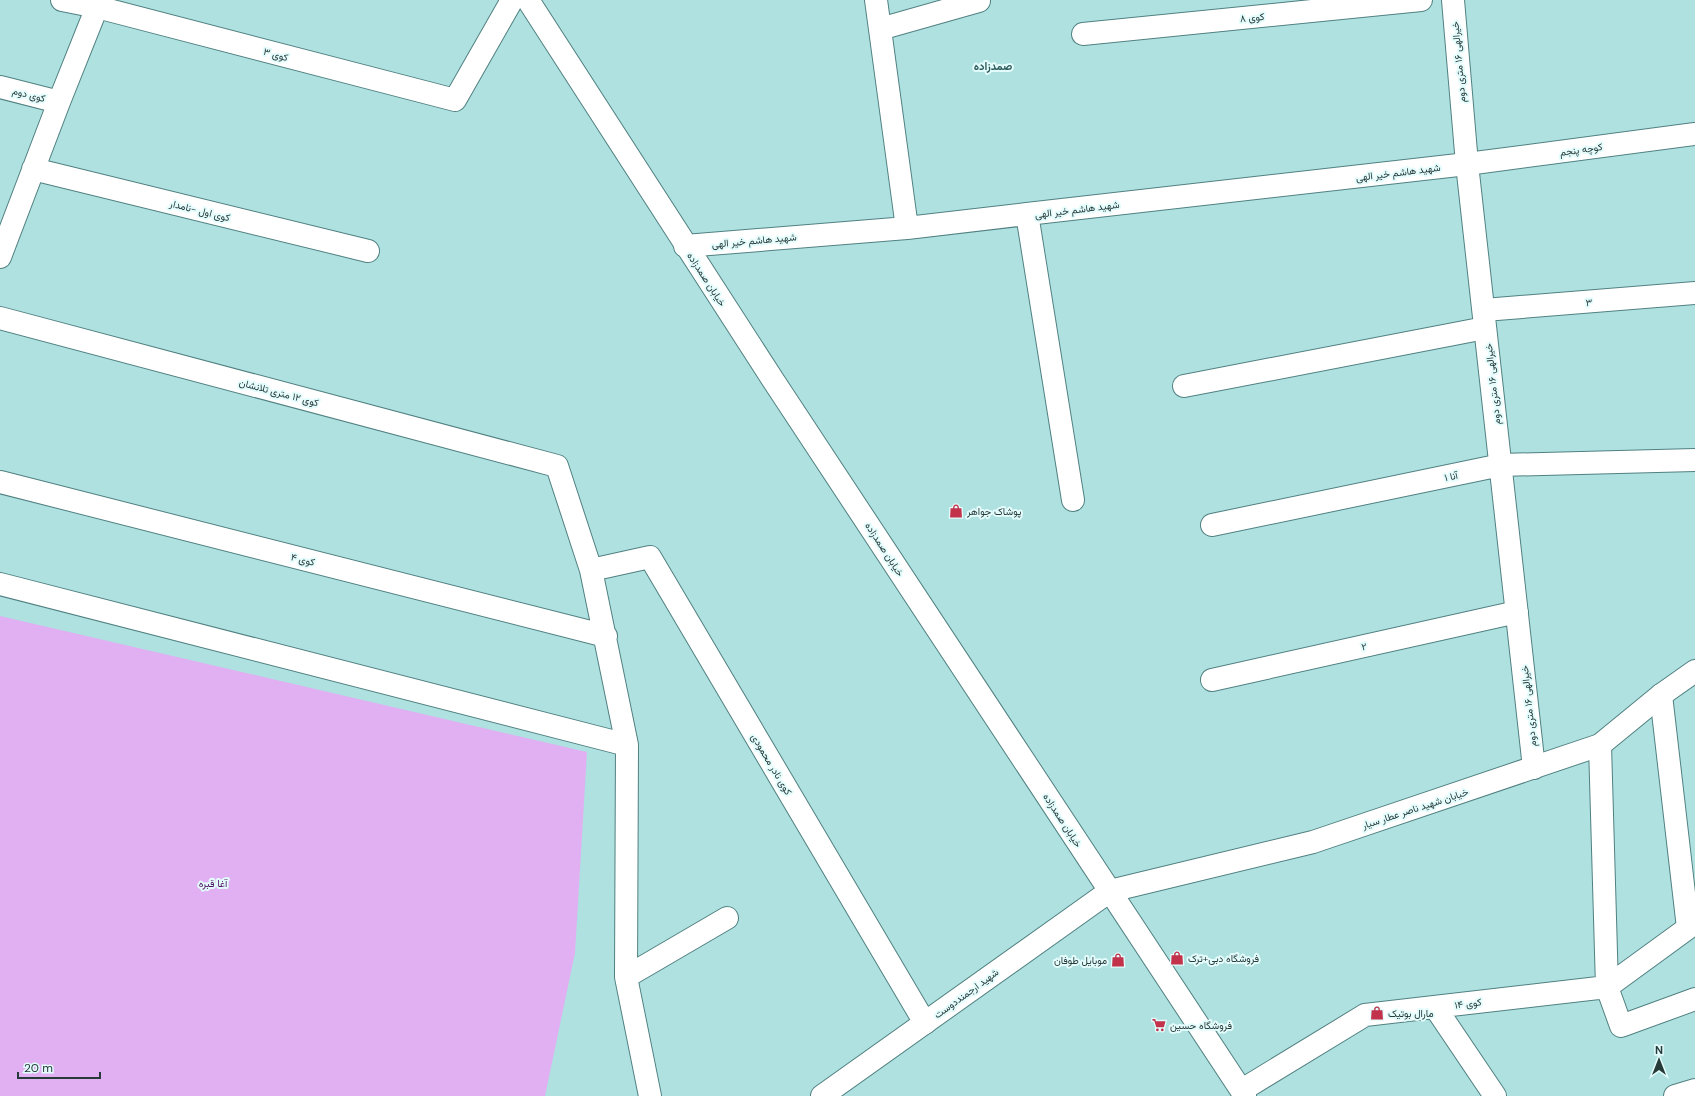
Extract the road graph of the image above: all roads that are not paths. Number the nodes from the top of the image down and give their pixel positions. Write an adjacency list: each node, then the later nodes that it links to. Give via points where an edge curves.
1 (62, 0): 8 (street, کوی ۳)
2 (512, 0): 8 (street, کوی ۳, via 455,100)
3 (528, 0): 18 (street, خیابان صمدزاده)
4 (876, 0): 9 (street)
5 (1421, 0): 10 (street, کوی ۸)
6 (1453, 0): 14 (street, خیرالهی ۱۶ متری دوم)
7 (979, 1): 9 (street)
8 (98, 4): 12 (street)
9 (880, 29): 17 (street)
10 (1083, 34)
11 (0, 87): 12 (street, کوی دوم)
12 (59, 102): 15 (street)
13 (1695, 134): 14 (street, کوچه پنجم)
14 (1467, 164): 16 (street, شهید هاشم خیر الهی); 23 (street, خیرالهی ۱۶ متری دوم)
15 (33, 169): 19 (street, کوی اول -نامدار); 20 (street)
16 (1027, 214): 17 (street, شهید هاشم خیر الهی); 28 (street)
17 (907, 228): 18 (street, شهید هاشم خیر الهی)
18 (685, 246): 40 (street, خیابان صمدزاده)
19 (368, 251)
20 (0, 257)
21 (1695, 294): 23 (street, ۳)
22 (0, 318): 30 (street, کوی ۱۲ متری تلانشان, via 557,466)
23 (1484, 319): 24 (street, ۳); 26 (street, خیرالهی ۱۶ متری دوم)
24 (1184, 386)
25 (1695, 460): 26 (street, آنا ۱)
26 (1501, 466): 29 (street, آنا ۱); 32 (street, خیرالهی ۱۶ متری دوم)
27 (0, 482): 33 (street, کوی ۴)
28 (1073, 500)
29 (1212, 525)
30 (591, 570): 33 (street); 47 (street, کوی نادر محمودی, via 650,557)
31 (0, 584): 37 (street)
32 (1517, 612): 35 (street, ۲); 39 (street, خیرالهی ۱۶ متری دوم)
33 (606, 636): 37 (street)
34 (1695, 671): 36 (street, خیابان شهید ناصر عطار سیار)
35 (1212, 680)
36 (1662, 695): 38 (street, خیابان شهید ناصر عطار سیار); 42 (street)
37 (627, 745): 43 (street)
38 (1600, 745): 39 (street, خیابان شهید ناصر عطار سیار); 44 (street)
39 (1534, 768): 40 (street, خیابان شهید ناصر عطار سیار, via 1313,842)
40 (1110, 891): 47 (street, شهید ارجمنددوست); 49 (street, خیابان صمدزاده)
41 (727, 918): 43 (street)
42 (1692, 925): 44 (street, کوی ۱۴)
43 (626, 977): 50 (street)
44 (1607, 987): 45 (street, via 1621,1026); 46 (street, کوی ۱۴)
45 (1695, 999)
46 (1435, 1007): 49 (street, کوی ۱۴, via 1365,1015); 52 (street)
47 (925, 1023): 51 (street, شهید ارجمنددوست)
48 (1695, 1090): 53 (street)
49 (1244, 1093)
50 (650, 1096)
51 (822, 1096)
52 (1495, 1096)
53 (1675, 1096)

